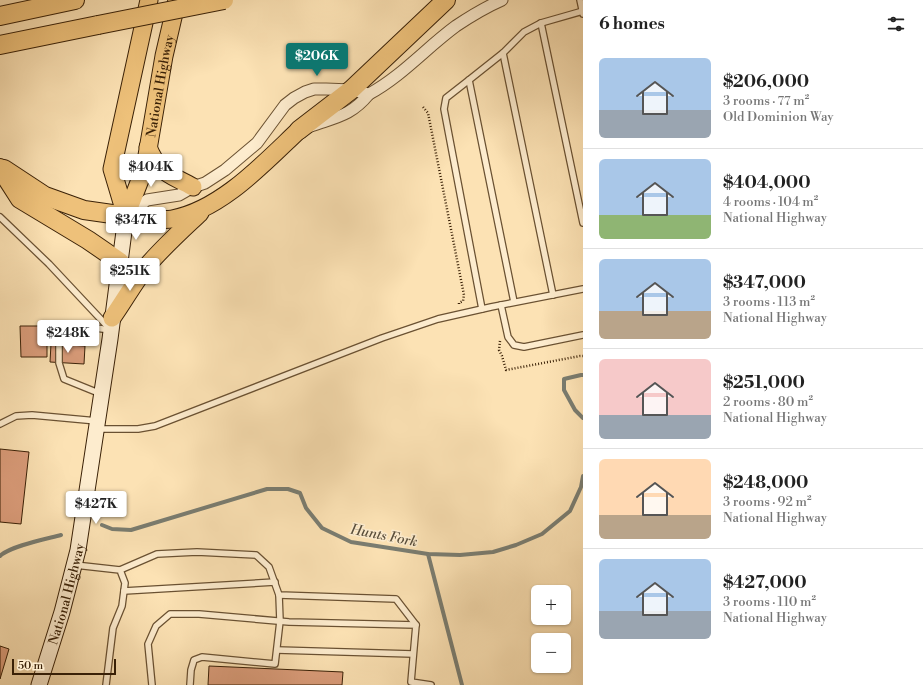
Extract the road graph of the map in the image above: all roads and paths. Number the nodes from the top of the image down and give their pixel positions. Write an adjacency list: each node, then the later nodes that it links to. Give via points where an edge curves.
1 (74, 0): 9 (highway)
2 (149, 0): 21 (main road, National Highway, via 112,169)
3 (177, 0): 17 (main road, National Highway)
4 (225, 0): 11 (highway, bridge)
5 (446, 0): 14 (highway)
6 (502, 0): 15 (street, via 484,8 456,27 385,86)
7 (580, 0): 8 (lane)
8 (583, 12): 10 (lane)
9 (0, 16)
10 (541, 23): 12 (lane, via 524,32); 23 (lane)
11 (0, 45)
12 (503, 53): 13 (lane); 26 (lane)
13 (469, 80): 27 (lane); 29 (lane, via 446,98 444,109)
14 (351, 90): 15 (street); 16 (highway); 19 (street, via 314,89 294,98 285,105 257,143 225,170 205,183)
15 (369, 94): 16 (street, via 350,112)
16 (299, 130): 20 (main road, via 244,181)
17 (148, 148): 19 (main road, via 154,161 166,174); 21 (main road, National Highway, via 145,167)
18 (0, 167): 21 (highway, via 45,196 84,210); 24 (highway, via 20,199)
19 (193, 186): 21 (street, via 179,195 147,200)
20 (207, 206): 21 (main road, via 170,220); 30 (main road, via 148,265 133,285)
21 (126, 216): 24 (main road, National Highway)
22 (0, 217): 30 (lane)
23 (583, 223)
24 (120, 262): 30 (main road, National Highway)
25 (583, 289): 26 (lane)
26 (553, 295): 27 (lane)
27 (514, 302): 28 (lane)
28 (501, 305): 29 (lane); 31 (lane, via 508,337 514,345 524,347)
29 (482, 309): 34 (lane, via 438,319 382,338 155,426 138,429)
30 (112, 324): 32 (main road, National Highway); 32 (lane, via 71,325 60,345 60,363 64,378)
31 (583, 335)
32 (101, 395): 34 (main road, National Highway)
33 (0, 424): 34 (lane, via 16,416 32,415)
34 (97, 425): 35 (main road, National Highway)
35 (74, 565): 36 (lane); 44 (main road, National Highway)
36 (120, 570): 37 (lane, via 157,554 198,552 256,555 269,567); 38 (lane, via 125,583)
37 (274, 582): 38 (lane); 39 (lane)
38 (124, 591): 45 (lane, via 122,606 113,628)
39 (279, 595): 40 (lane); 41 (lane, via 396,599)
40 (280, 621): 41 (lane); 42 (lane); 46 (lane, via 170,614 156,626 148,644)
41 (416, 625): 43 (lane)
42 (277, 650): 43 (lane); 47 (lane, via 275,664 202,657 194,660)
43 (413, 654): 48 (lane, via 411,682)
44 (39, 685)
45 (106, 685)
46 (152, 685)
47 (190, 685)
48 (431, 685)

